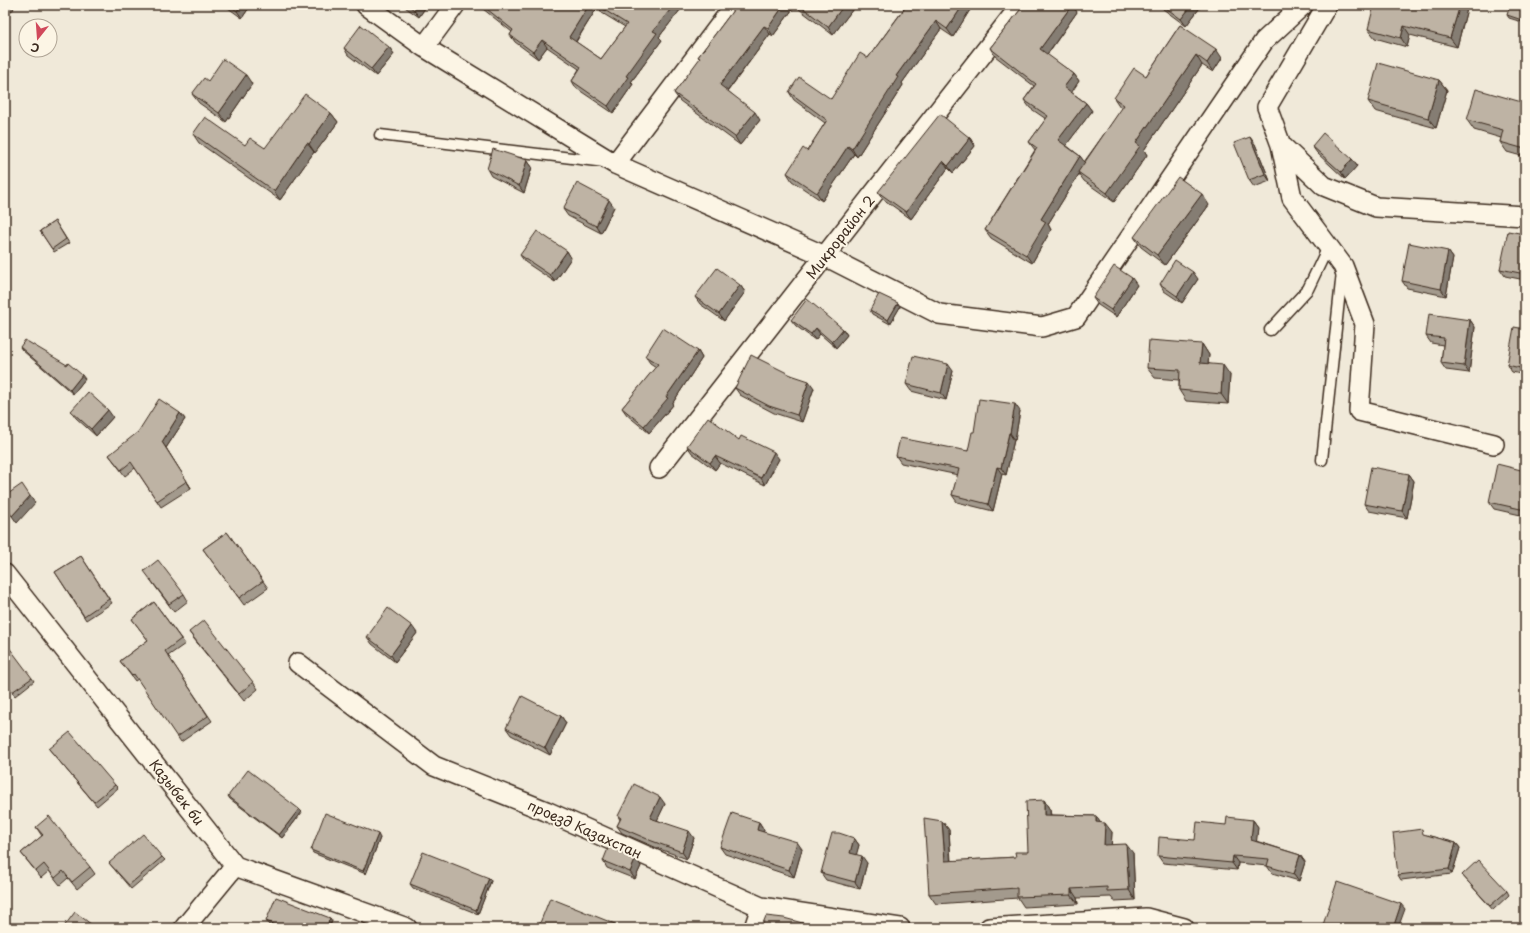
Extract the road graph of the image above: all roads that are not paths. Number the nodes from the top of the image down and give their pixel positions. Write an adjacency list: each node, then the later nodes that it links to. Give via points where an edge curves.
1 (366, 5): 7 (street)
2 (455, 5): 7 (street)
3 (735, 5): 10 (street)
4 (1020, 5): 13 (street, Микрорайон 2)
5 (1303, 5): 13 (street, via 1264,41 1076,317 1042,327 940,314)
6 (1327, 5): 9 (street, via 1267,108)
7 (424, 47): 10 (street)
8 (380, 135): 10 (lane)
9 (1281, 145): 11 (street, via 1324,186 1376,207); 12 (street, via 1292,198)
10 (615, 164): 13 (street)
11 (1525, 216)
12 (1328, 247): 14 (street); 15 (lane, via 1308,288)
13 (825, 256): 18 (street, Микрорайон 2)
14 (1343, 266): 16 (street, via 1365,324 1359,411); 17 (lane)
15 (1270, 330)
16 (1494, 444)
17 (1322, 460)
18 (659, 468)
19 (5, 574): 21 (street, Казыбек би)
20 (298, 663): 22 (street, проезд Казахстан, via 434,766 546,811)
21 (235, 866): 23 (street); 24 (street)
22 (761, 907): 26 (street); 27 (street, проезд Казахстан)
23 (379, 923): 25 (street)
24 (184, 928)
25 (407, 928)
26 (754, 928)
27 (900, 928)
28 (989, 928): 29 (street, via 1146,918)
29 (1184, 928)

